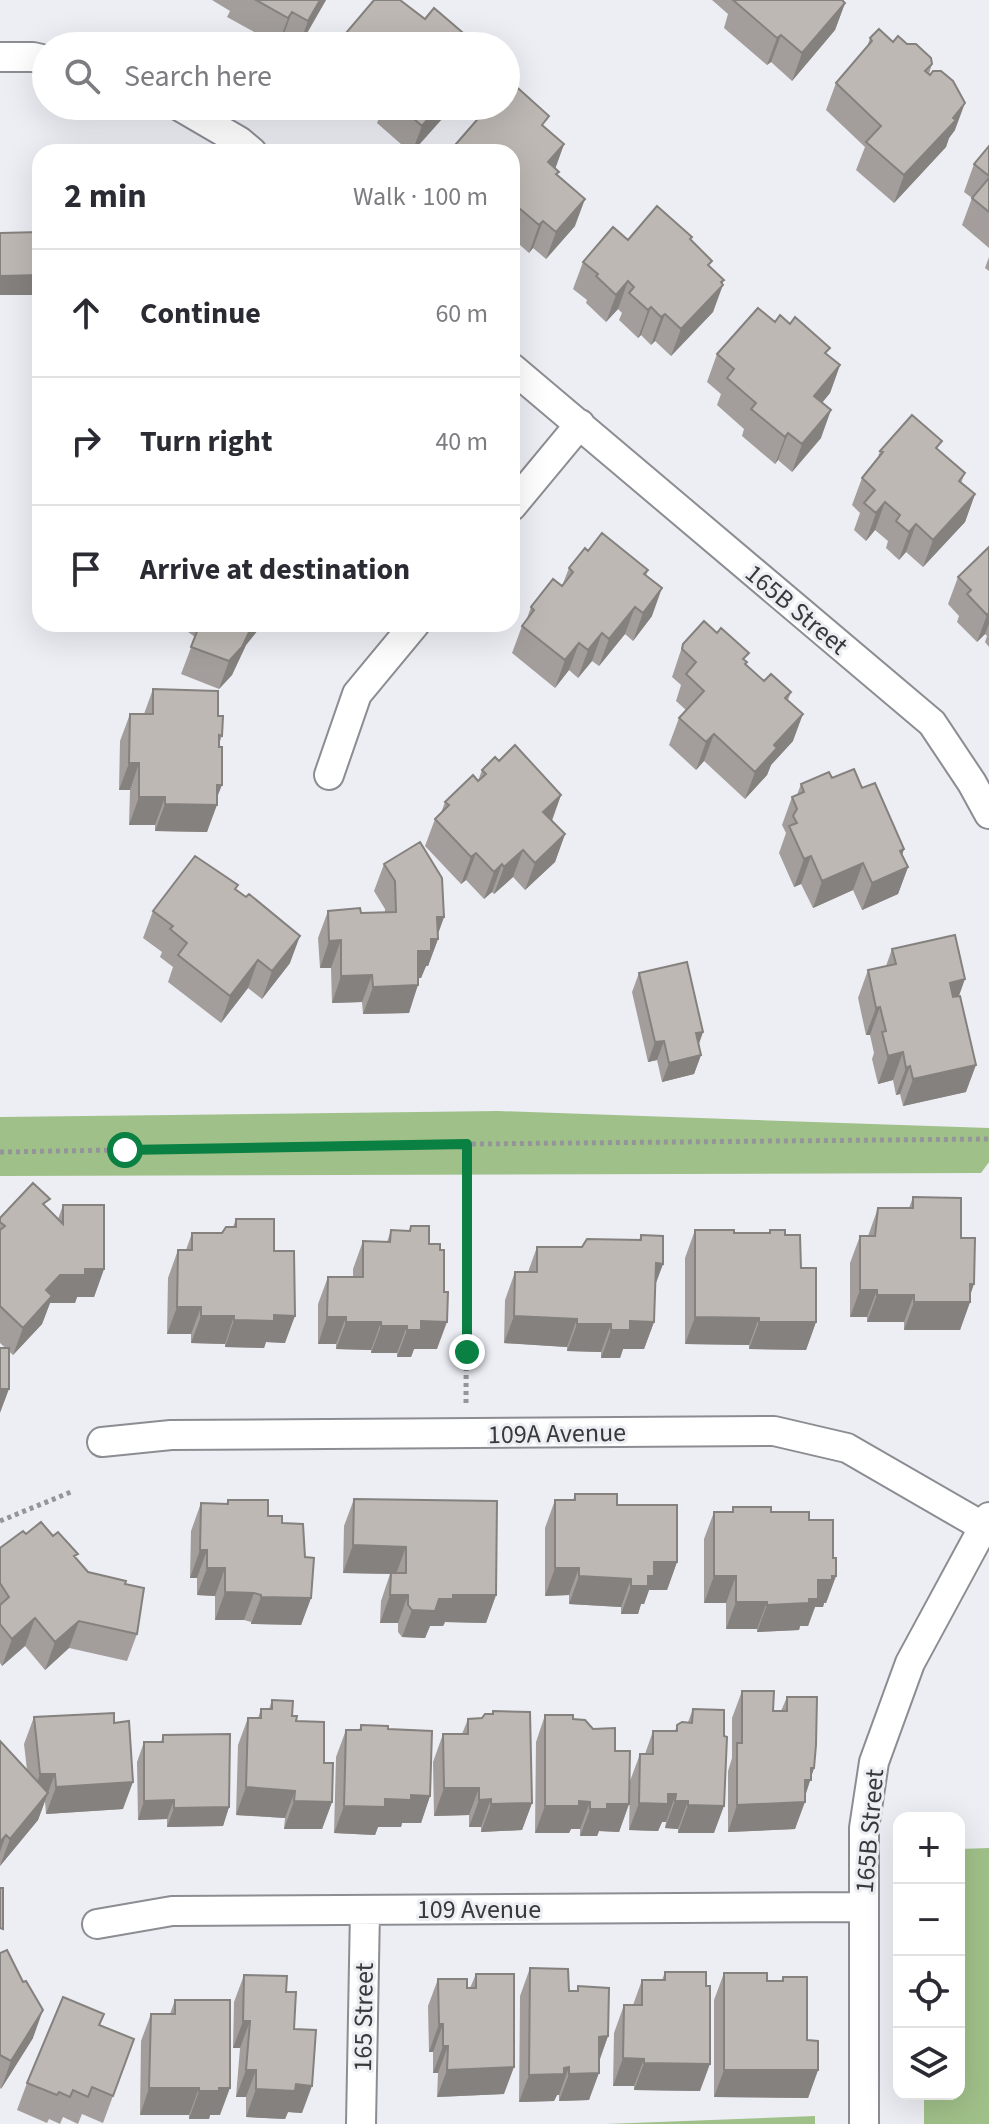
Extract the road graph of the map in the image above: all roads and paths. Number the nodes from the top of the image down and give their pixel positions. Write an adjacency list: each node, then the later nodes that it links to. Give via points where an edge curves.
1 (0, 57): 2 (street)
2 (32, 57)
3 (203, 120): 4 (street)
4 (243, 144)
5 (520, 375): 6 (street, 165B Street)
6 (580, 424): 7 (street); 10 (street, 165B Street, via 932,723)
7 (520, 496)
8 (408, 632): 9 (street, via 357,694)
9 (329, 775)
10 (989, 814)
11 (989, 1139): 12 (path)
12 (467, 1144): 13 (path); 14 (path)
13 (0, 1152)
14 (466, 1408)
15 (102, 1442): 18 (street, 109A Avenue, via 171,1435 774,1431 847,1448)
16 (71, 1492): 17 (path)
17 (0, 1521)
18 (987, 1525): 19 (street, 165B Street, via 910,1663 874,1762 864,1828)
19 (862, 1907): 20 (street, 109 Avenue); 23 (street, 165B Street)
20 (365, 1910): 21 (street, 109 Avenue, via 172,1911); 22 (street, 165 Street)
21 (97, 1924)
22 (361, 2124)
23 (864, 2124)

